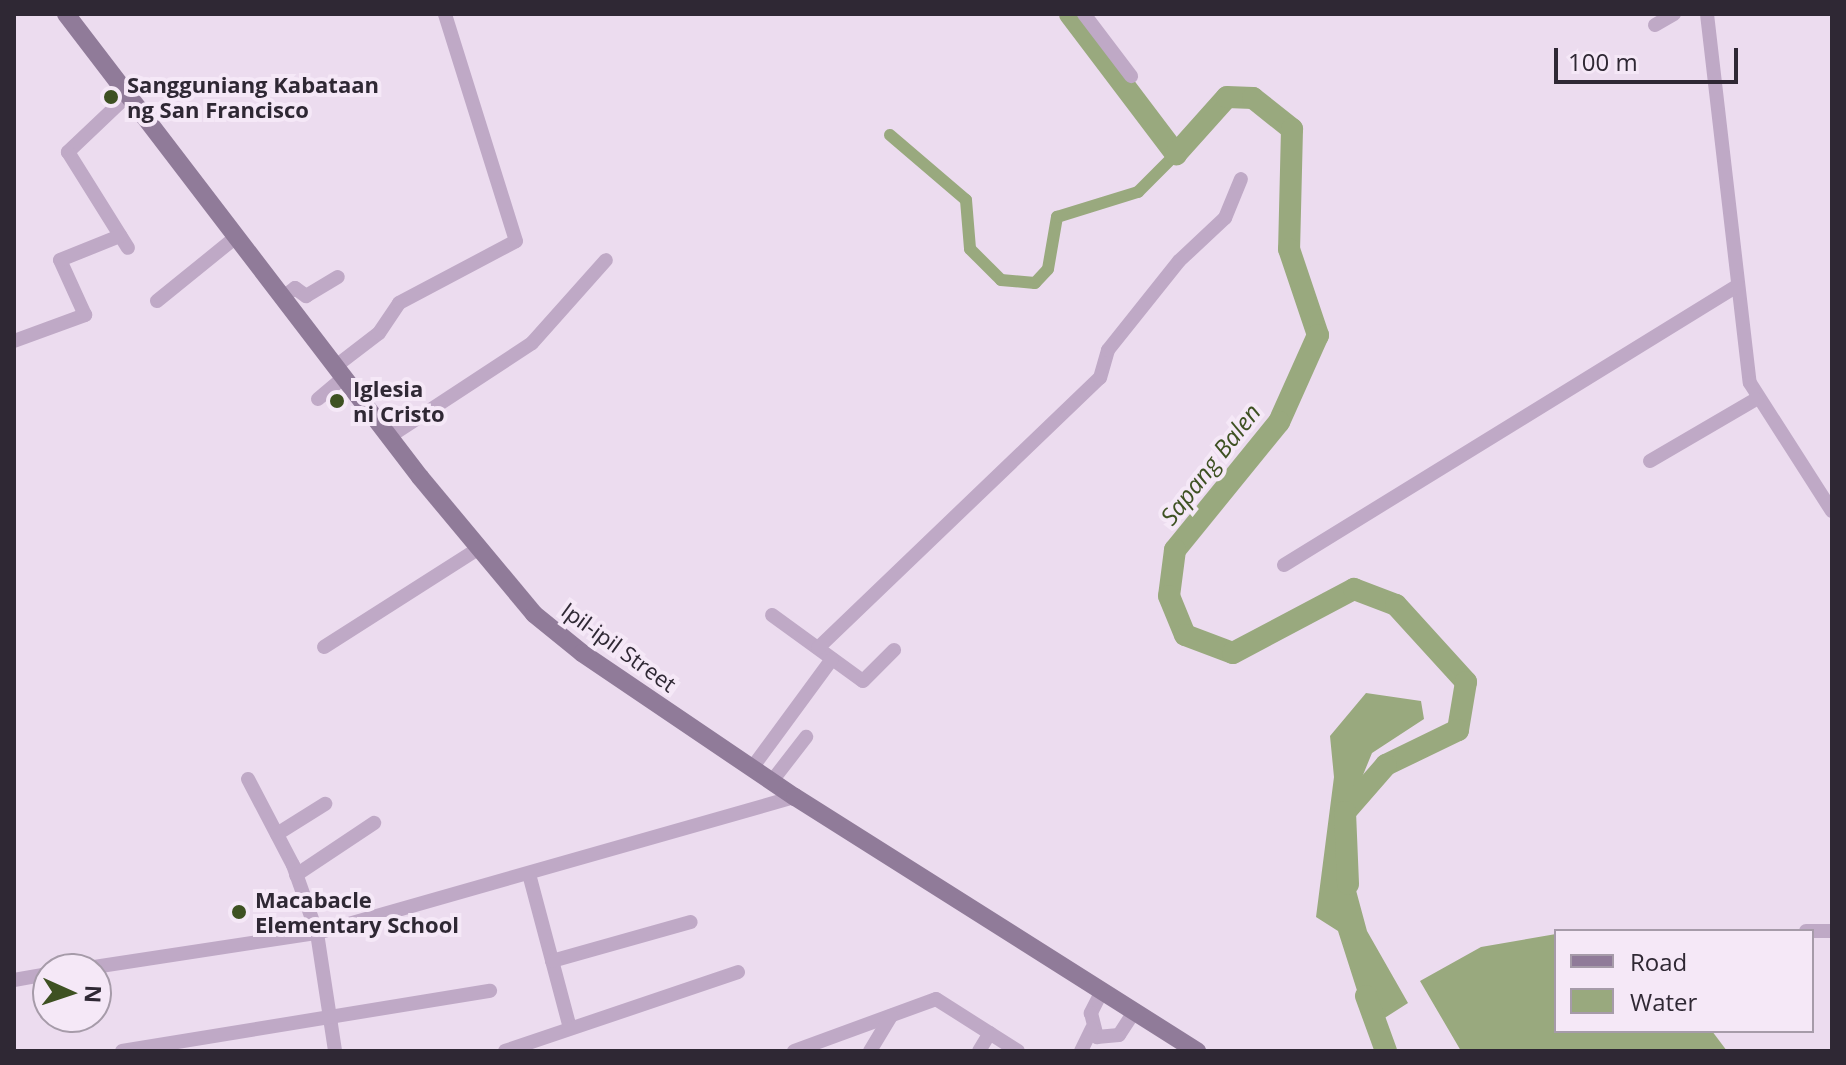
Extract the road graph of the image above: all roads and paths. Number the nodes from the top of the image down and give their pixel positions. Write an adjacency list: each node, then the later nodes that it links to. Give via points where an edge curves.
1 (66, 14): 8 (street, Ipil-ipil Street)
2 (445, 14): 17 (street, via 516,241 399,303 379,333)
3 (1084, 14): 7 (street)
4 (1674, 14): 6 (street)
5 (1707, 14): 13 (street)
6 (1655, 25)
7 (1131, 76)
8 (128, 95): 10 (street, Ipil-ipil Street); 16 (street, via 68,147 124,242 60,260 85,315)
9 (1241, 179): 27 (street, via 1225,218 1179,261 1108,350 1100,378)
10 (236, 237): 14 (street, Ipil-ipil Street); 15 (street)
11 (606, 260): 20 (street, via 532,343)
12 (338, 277): 14 (street, via 306,296 295,288)
13 (1737, 286): 19 (street); 24 (street)
14 (283, 297): 17 (street, Ipil-ipil Street)
15 (157, 301)
16 (14, 341)
17 (340, 372): 18 (street); 20 (street, Ipil-ipil Street)
18 (318, 399)
19 (1756, 399): 21 (street); 22 (street)
20 (389, 437): 23 (street, Ipil-ipil Street)
21 (1650, 461)
22 (1832, 511)
23 (478, 549): 26 (street); 31 (street, Ipil-ipil Street, via 559,636)
24 (1284, 565)
25 (772, 615): 27 (street)
26 (324, 647)
27 (818, 648): 29 (street)
28 (894, 650): 29 (street, via 863,681)
29 (832, 659): 31 (street)
30 (806, 737): 33 (street)
31 (752, 768): 33 (street, Ipil-ipil Street)
32 (248, 779): 37 (street)
33 (772, 781): 34 (street, Ipil-ipil Street)
34 (795, 797): 38 (street); 46 (street, Ipil-ipil Street)
35 (325, 804): 37 (street)
36 (374, 823): 39 (street)
37 (277, 834): 39 (street)
38 (529, 874): 41 (street); 42 (street)
39 (296, 875): 41 (street)
40 (691, 922): 42 (street)
41 (317, 933): 43 (street); 49 (street)
42 (552, 961): 50 (street)
43 (112, 964)
44 (738, 972): 50 (street)
45 (490, 991): 49 (street)
46 (1102, 991): 47 (street, Ipil-ipil Street); 51 (street)
47 (1134, 1012): 53 (street, via 1119,1035); 62 (street, Ipil-ipil Street)
48 (891, 1016): 52 (street, via 936,999); 57 (street); 58 (street)
49 (331, 1021): 54 (street); 55 (street)
50 (570, 1028): 56 (street)
51 (1092, 1028): 53 (street); 61 (street)
52 (990, 1033): 59 (street); 60 (street)
53 (1101, 1046)
54 (122, 1051)
55 (335, 1051)
56 (505, 1051)
57 (794, 1051)
58 (870, 1051)
59 (979, 1051)
60 (1018, 1051)
61 (1081, 1051)
62 (1197, 1051)

